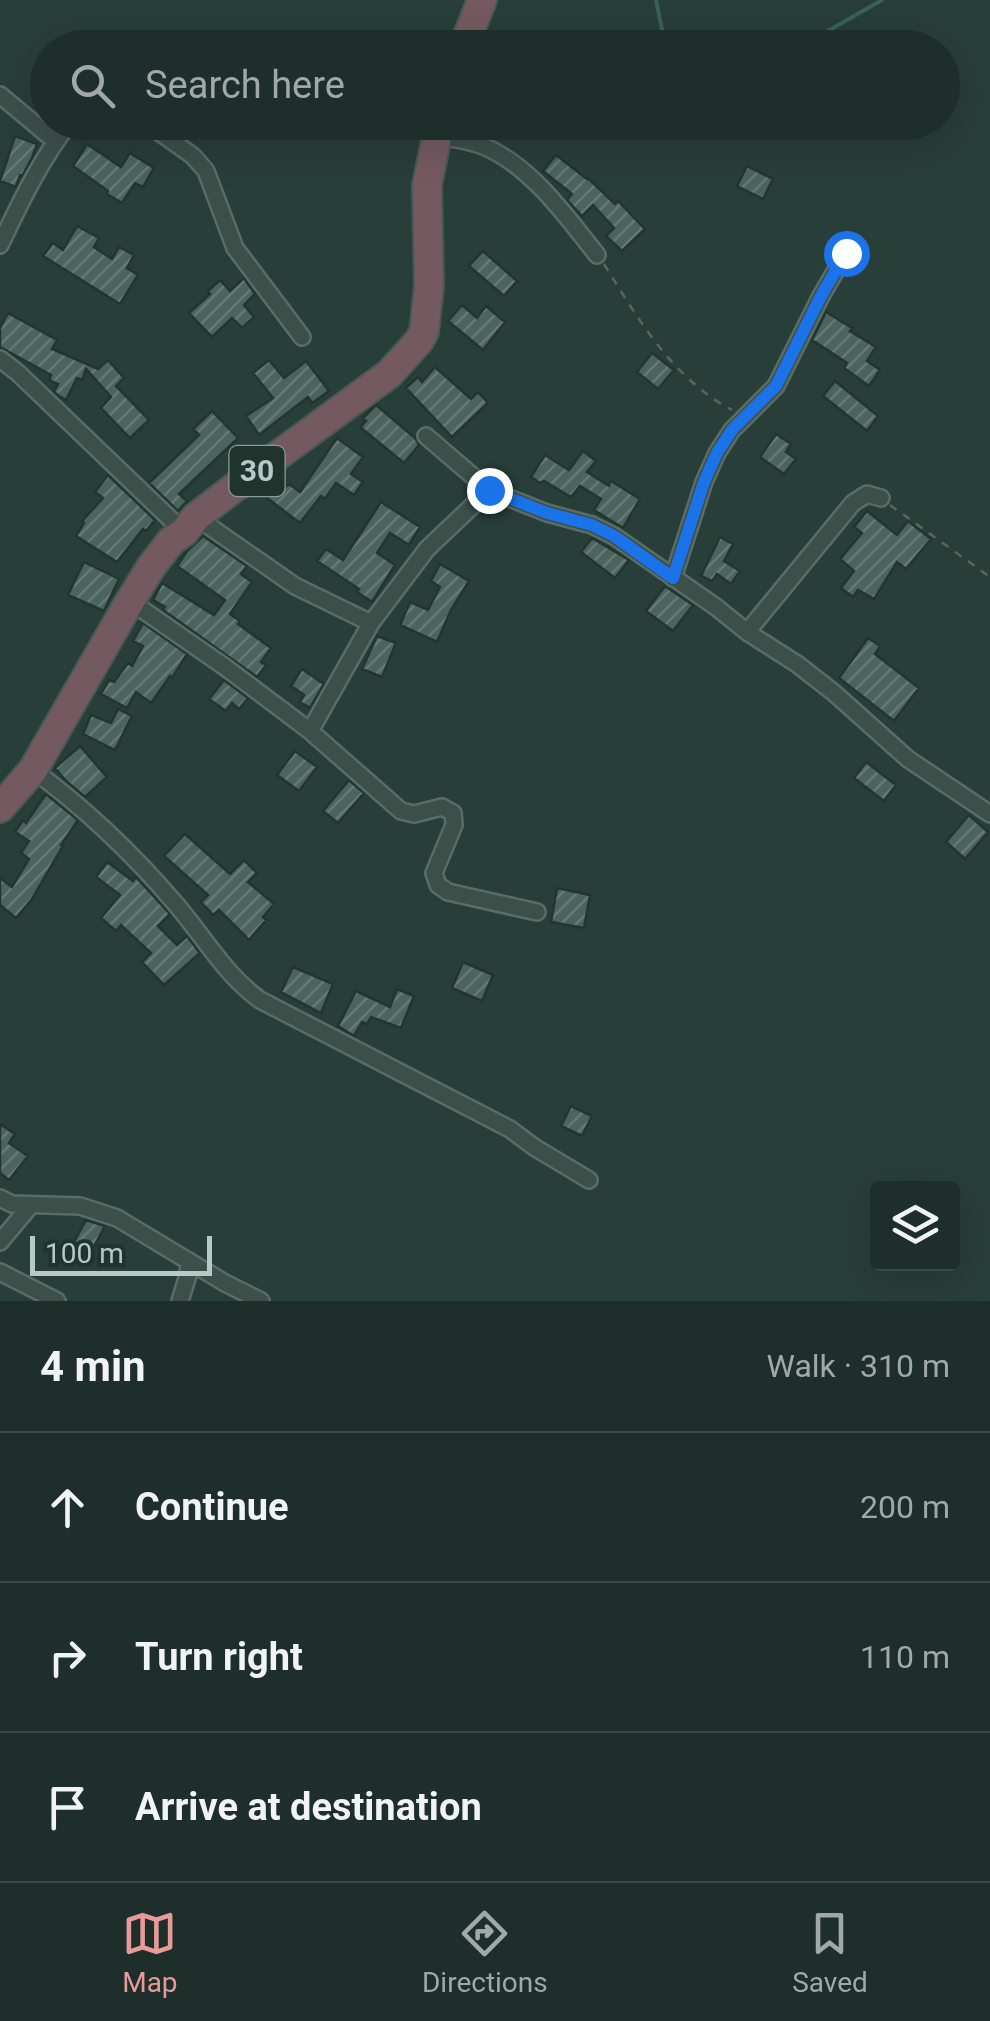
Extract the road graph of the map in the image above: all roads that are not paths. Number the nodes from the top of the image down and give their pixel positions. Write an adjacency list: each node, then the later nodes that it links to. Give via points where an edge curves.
1 (482, 0): 2 (highway)
2 (470, 30)
3 (0, 95): 4 (street)
4 (30, 120)
5 (170, 140): 12 (street, via 206,171 235,248)
6 (436, 140): 17 (highway, 30, via 427,186 429,286 419,341 389,374)
7 (468, 140): 11 (street, via 534,181)
8 (55, 141): 9 (street)
9 (0, 245)
10 (846, 253): 18 (street, via 784,374 717,453)
11 (598, 255)
12 (302, 337)
13 (0, 359): 17 (street, via 118,471)
14 (426, 436): 15 (street)
15 (489, 490): 18 (street, via 592,525); 20 (street, via 427,549)
16 (881, 498): 21 (street, via 868,494 853,502)
17 (190, 524): 19 (highway, 30); 20 (street)
18 (673, 578): 21 (street)
19 (130, 602): 22 (street); 23 (highway, 30)
20 (370, 624): 22 (street)
21 (746, 632): 25 (street)
22 (310, 731): 26 (street, via 405,813 442,807 453,813 456,821 434,874 438,885)
23 (34, 770): 24 (highway, 30); 27 (street, via 124,848 228,972 260,1000 510,1129)
24 (0, 808)
25 (990, 814)
26 (537, 912)
27 (590, 1180)
28 (0, 1198): 29 (street)
29 (30, 1205): 30 (street); 31 (street, via 80,1206 116,1218)
30 (0, 1242)
31 (190, 1261): 34 (street); 35 (street)
32 (0, 1272): 33 (street)
33 (58, 1301)
34 (180, 1301)
35 (261, 1301)

